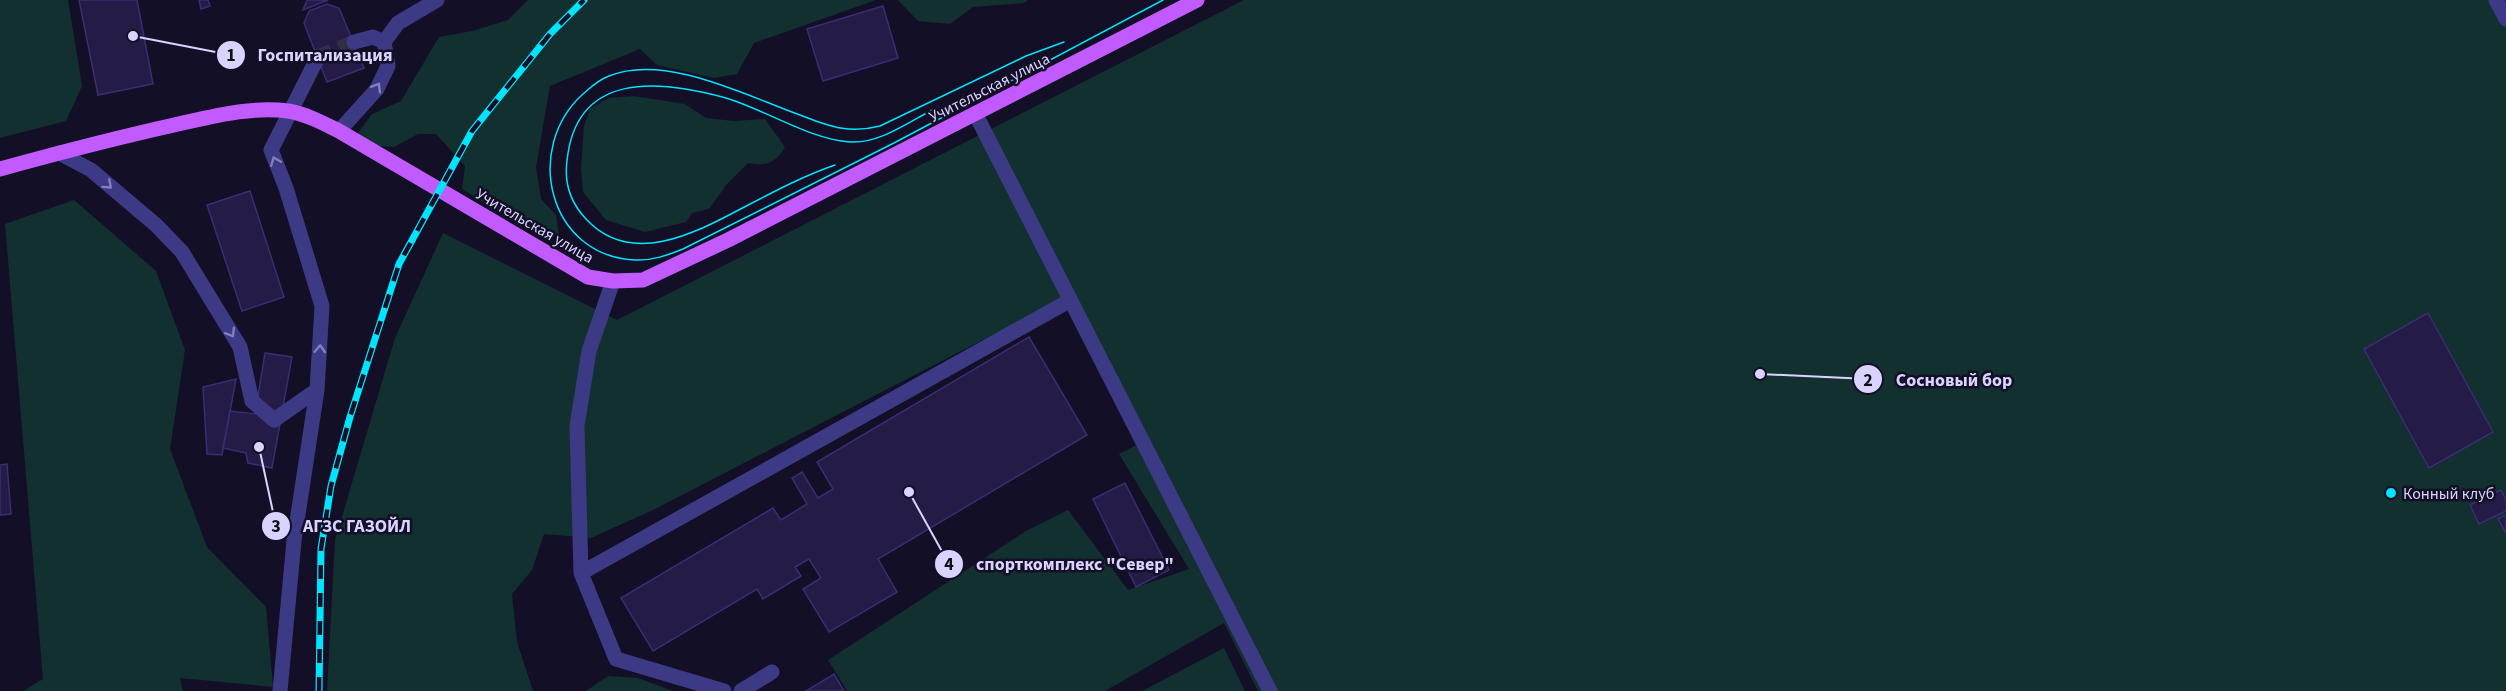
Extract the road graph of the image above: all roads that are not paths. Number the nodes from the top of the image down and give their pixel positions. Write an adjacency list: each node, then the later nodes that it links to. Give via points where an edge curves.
1 (437, 0): 6 (lane, via 398,23)
2 (1197, 0): 9 (main road, Учительская улица)
3 (2496, 0): 4 (lane)
4 (2506, 19)
5 (354, 42): 6 (lane, via 373,37)
6 (384, 42): 10 (lane, one-way to 6, via 377,89 388,66)
7 (318, 57): 8 (lane)
8 (289, 111): 10 (main road, Учительская улица); 11 (main road, Учительская улица, via 255,110 217,116); 15 (lane, one-way to 8, via 322,306 271,150)
9 (976, 115): 13 (main road, Учительская улица, via 643,280); 14 (lane)
10 (339, 131): 13 (main road, Учительская улица, via 565,265 588,277)
11 (59, 153): 12 (main road, Учительская улица); 15 (lane, one-way to 15, via 91,170 182,252 240,347 252,401 274,420)
12 (0, 169)
13 (613, 281): 16 (lane, via 590,351 577,426)
14 (1069, 301): 16 (lane); 21 (lane)
15 (317, 390): 18 (lane, via 294,541)
16 (581, 573): 19 (lane, via 616,660)
17 (772, 672): 20 (lane)
18 (280, 691)
19 (724, 691)
20 (741, 691)
21 (1270, 691)

